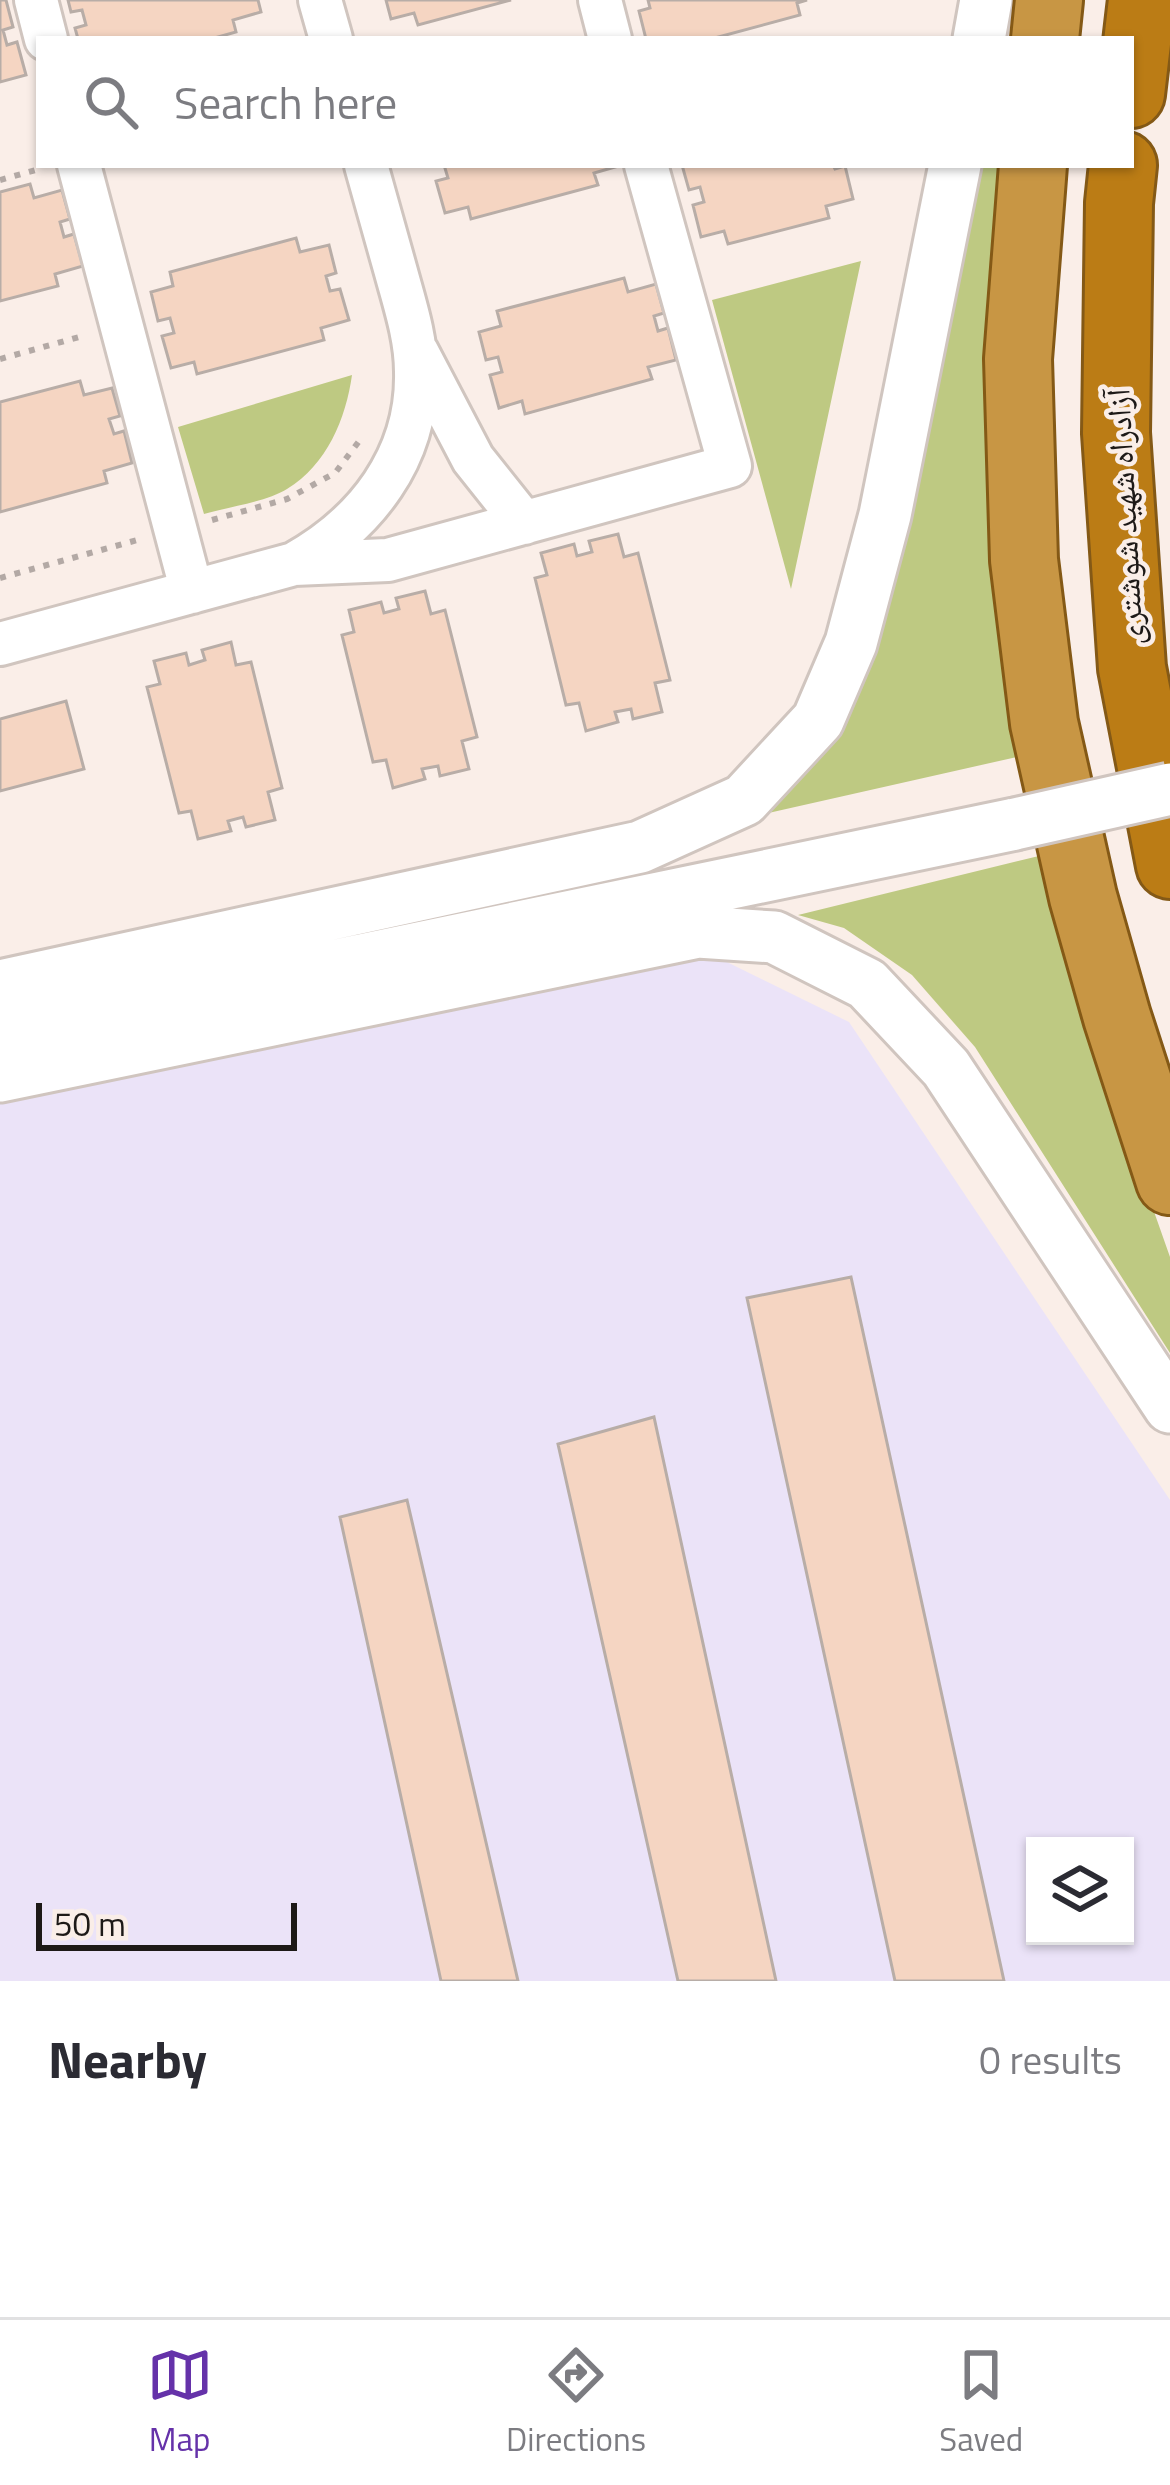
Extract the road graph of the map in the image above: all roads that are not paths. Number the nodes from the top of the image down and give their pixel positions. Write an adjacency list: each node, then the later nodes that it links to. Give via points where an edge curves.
1 (36, 0): 7 (street)
2 (320, 0): 8 (street)
3 (599, 0): 9 (street)
4 (986, 0): 10 (street)
5 (1049, 0): 11 (highway)
6 (1142, 0): 12 (highway)
7 (45, 36)
8 (330, 36)
9 (609, 36)
10 (980, 36)
11 (1045, 36)
12 (1134, 68)
13 (81, 168): 22 (street)
14 (367, 168): 19 (street)
15 (647, 168): 20 (street, via 730,466)
16 (955, 168): 26 (street, via 851,644 818,720 744,800 640,847)
17 (1033, 168): 29 (highway, via 1018,359 1024,560 1044,723 1083,897)
18 (1123, 168): 25 (highway, آزادراه شهید شوشتری, via 1119,480 1132,668)
19 (414, 345): 20 (street, via 473,459); 21 (street, via 409,428 386,483 346,530)
20 (524, 523): 21 (street, via 388,560)
21 (294, 564): 22 (street)
22 (192, 592): 23 (street)
23 (0, 644)
24 (1170, 789): 27 (street, bridge)
25 (1170, 865)
26 (0, 986)
27 (0, 1035)
28 (0, 1076): 30 (street, via 698,932 774,937 867,983 946,1068)
29 (1170, 1180)
30 (1170, 1407)

